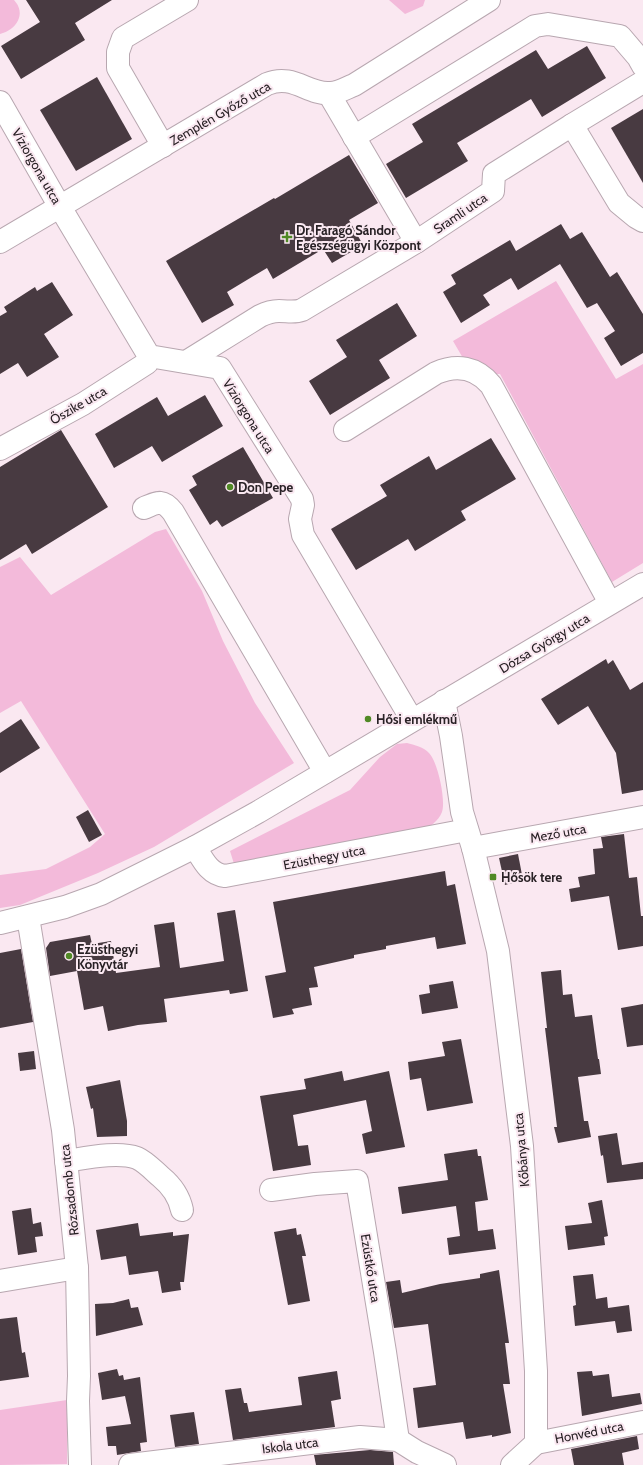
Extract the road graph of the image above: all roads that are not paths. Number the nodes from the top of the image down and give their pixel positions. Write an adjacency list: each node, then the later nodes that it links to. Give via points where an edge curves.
1 (187, 0): 9 (street, via 123,38 118,52 118,68)
2 (489, 0): 5 (street, via 354,85)
3 (643, 66): 8 (street, via 620,36 548,24 535,26)
4 (643, 82): 7 (street)
5 (329, 94): 8 (street); 9 (street, Zemplén Győző utca, via 288,82 274,81)
6 (0, 102): 10 (street, Víziorgona utca)
7 (572, 125): 11 (street, via 620,203); 13 (street, Sramli utca, via 494,174 493,191)
8 (354, 137): 13 (street)
9 (163, 146): 10 (street, Zemplén Győző utca)
10 (60, 207): 12 (street, Zemplén Győző utca); 14 (street, Víziorgona utca)
11 (643, 221)
12 (0, 242)
13 (416, 242): 15 (street, Sramli utca, via 302,310 294,313 271,311)
14 (149, 356): 15 (street, Víziorgona utca); 17 (street, Őszike utca, via 147,363 83,404)
15 (186, 362): 22 (street, Víziorgona utca, via 220,368 302,499 300,519 303,535)
16 (345, 430): 20 (street, via 446,369 463,368 485,378)
17 (0, 449)
18 (144, 508): 23 (street, via 163,503 173,512)
19 (643, 584): 20 (street, Dózsa György utca)
20 (610, 603): 21 (street, Dózsa György utca)
21 (444, 701): 22 (street); 25 (street, via 462,812)
22 (412, 720): 23 (street)
23 (324, 772): 26 (street)
24 (643, 817): 25 (street, Mező utca)
25 (470, 839): 26 (street, Ezüsthegy utca, via 225,876 212,872); 36 (street, Kőbánya utca, via 498,951 522,1146 536,1371)
26 (195, 847): 27 (street, via 101,894)
27 (28, 917): 28 (street); 29 (street, Rózsadomb utca, via 64,1130)
28 (0, 923)
29 (66, 1161): 31 (street, via 116,1156 137,1158 169,1183); 32 (street, Rózsadomb utca)
30 (271, 1190): 35 (street, Ezüstkő utca, via 356,1181)
31 (182, 1210)
32 (77, 1268): 33 (street); 37 (street, Rózsadomb utca)
33 (0, 1281)
34 (643, 1422): 36 (street, Honvéd utca)
35 (398, 1440): 38 (street, Iskola utca, via 360,1437); 39 (street, Iskola utca)
36 (536, 1442): 40 (street)
37 (80, 1465)
38 (130, 1465)
39 (444, 1465)
40 (512, 1465)

